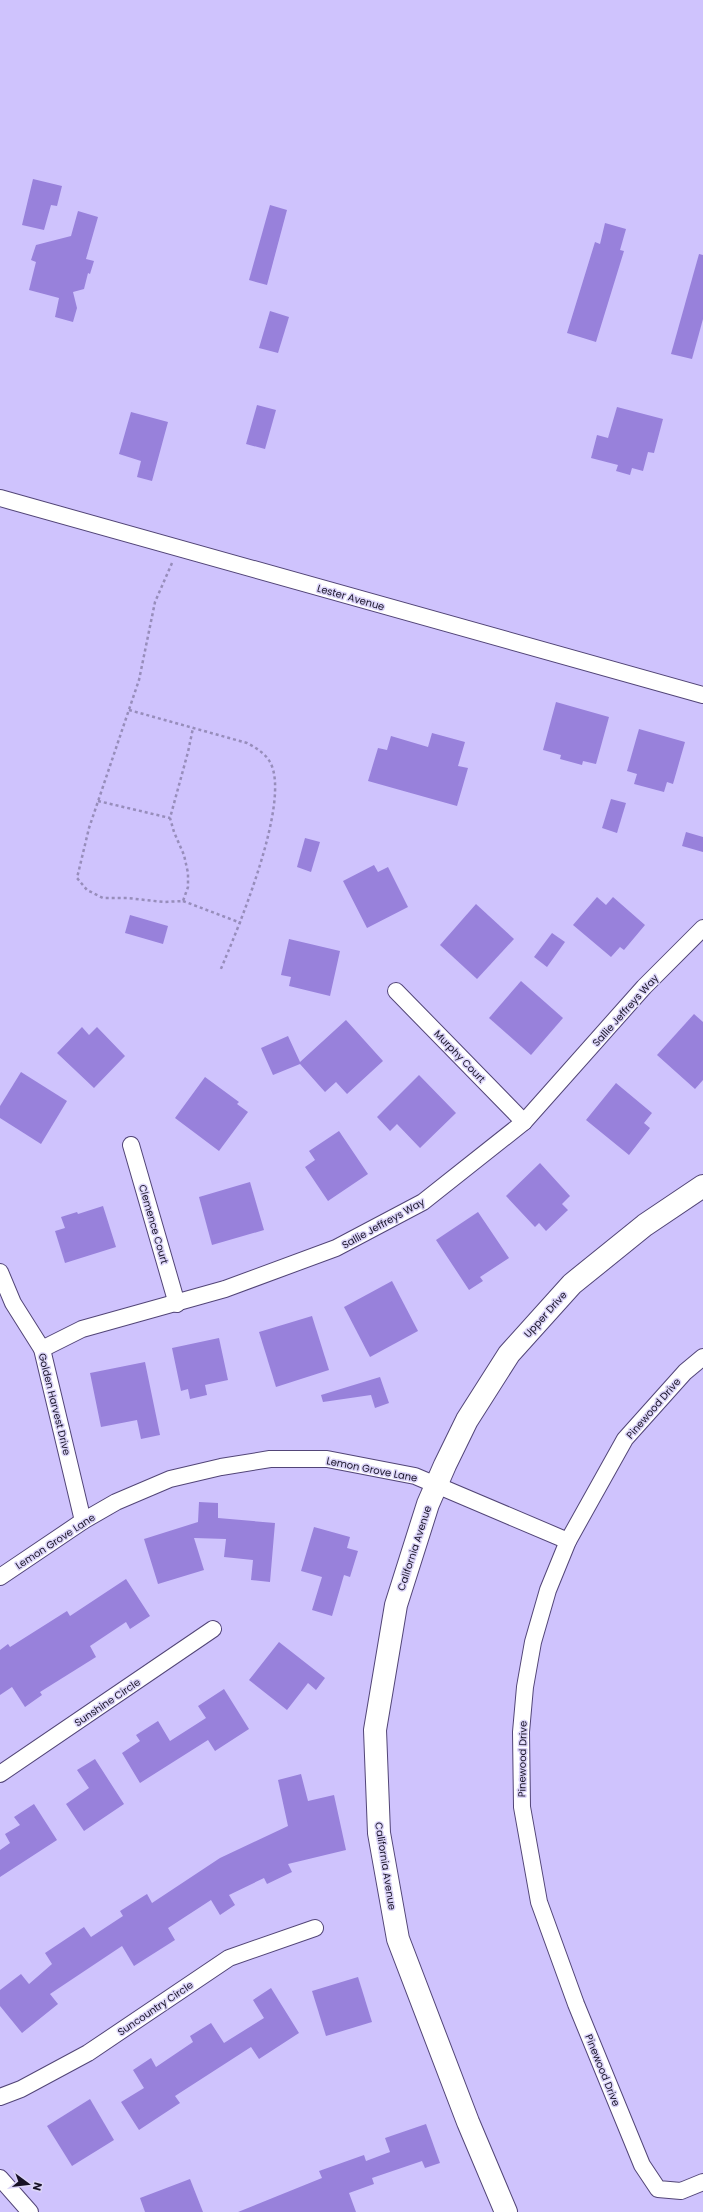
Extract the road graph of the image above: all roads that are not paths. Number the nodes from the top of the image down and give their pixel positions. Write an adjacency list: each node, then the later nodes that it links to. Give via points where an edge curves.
1 (0, 498): 2 (street, Lester Avenue)
2 (703, 695)
3 (703, 928): 5 (street, Sallie Jeffreys Way, via 644,988)
4 (396, 991): 5 (street, Murphy Court)
5 (524, 1122): 9 (street, Sallie Jeffreys Way, via 423,1202 336,1248)
6 (131, 1144): 9 (street, Clemence Court)
7 (703, 1186): 12 (main road, Upper Drive, via 645,1225 572,1284 509,1354 467,1420)
8 (0, 1272): 10 (street, Golden Harvest Drive, via 13,1303)
9 (177, 1304): 10 (street, Sallie Jeffreys Way, via 82,1329)
10 (42, 1349): 13 (street, Golden Harvest Drive)
11 (703, 1357): 14 (street, Pinewood Drive, via 684,1372 625,1439)
12 (436, 1484): 13 (street, Lemon Grove Lane, via 412,1475 327,1459 270,1459 170,1479 116,1502); 14 (street, Lemon Grove Lane); 23 (main road, California Avenue, via 396,1605 375,1730 379,1833 398,1939 468,2122)
13 (83, 1521): 15 (street, Lemon Grove Lane)
14 (568, 1541): 21 (street, Pinewood Drive, via 548,1590 533,1642 521,1732 522,1807 541,1910 639,2158 658,2189 681,2191)
15 (0, 1577)
16 (213, 1629): 17 (street, Sunshine Circle)
17 (0, 1774)
18 (315, 1928): 19 (street, Suncountry Circle, via 229,1958 88,2053 21,2089)
19 (0, 2097)
20 (0, 2178): 22 (street)
21 (703, 2182)
22 (30, 2212)
23 (506, 2212)

